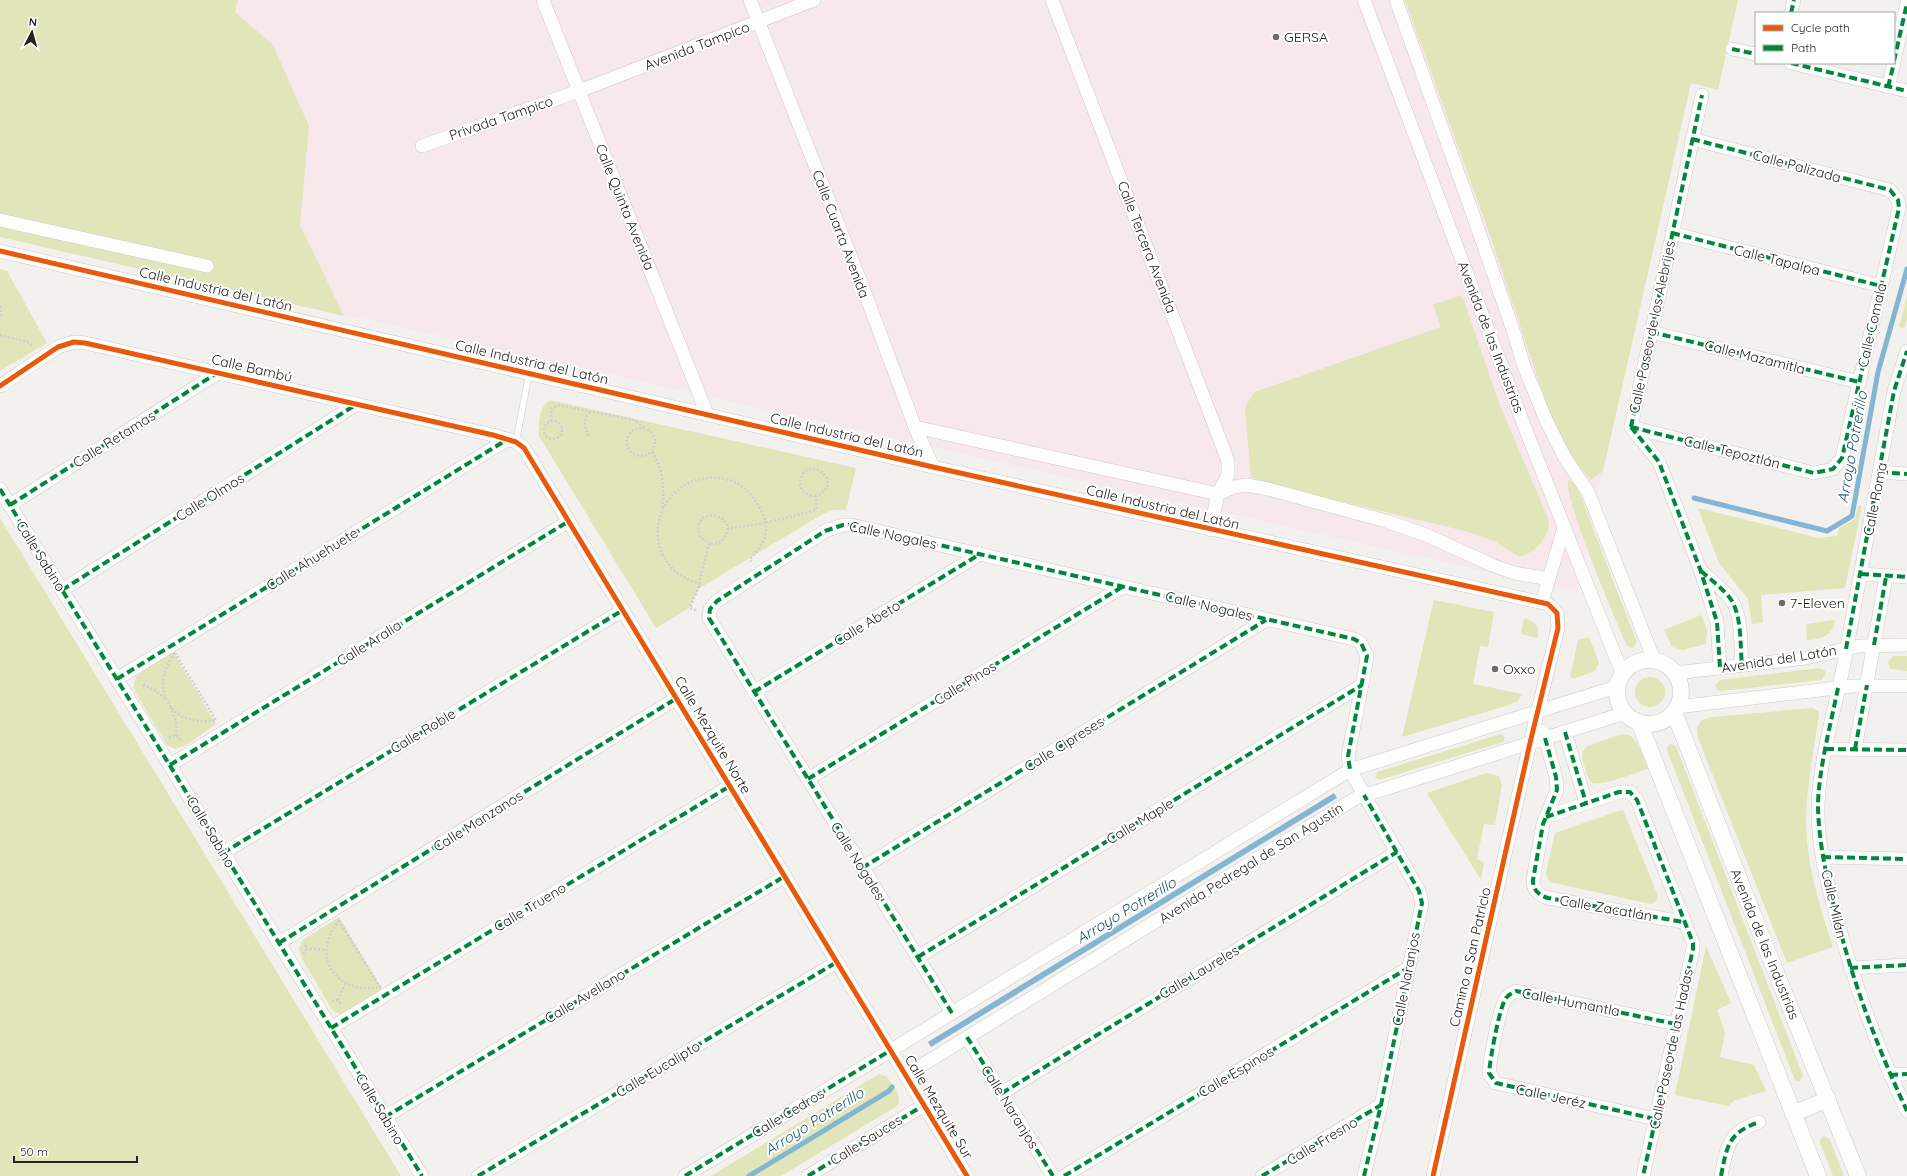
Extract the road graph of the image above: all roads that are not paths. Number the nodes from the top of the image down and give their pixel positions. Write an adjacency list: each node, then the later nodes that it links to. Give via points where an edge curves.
1 (542, 0): 17 (street, Calle Quinta Avenida)
2 (750, 0): 10 (street, Calle Cuarta Avenida)
3 (814, 0): 10 (street, Avenida Tampico)
4 (1052, 0): 47 (street, Calle Tercera Avenida, via 1228,461 1228,475)
5 (1364, 0): 40 (street, Avenida de las Industrias)
6 (1396, 0): 37 (street, Avenida de las Industrias, via 1524,366)
7 (1794, 0): 9 (street)
8 (1907, 3): 13 (street)
9 (1791, 12)
10 (759, 22): 17 (street, Avenida Tampico); 38 (street, Calle Cuarta Avenida)
11 (1732, 49): 12 (street)
12 (1755, 54)
13 (1895, 57)
14 (1795, 64): 16 (street)
15 (1894, 64): 16 (street)
16 (1888, 87): 18 (street)
17 (579, 90): 21 (street, Privada Tampico); 36 (street, Calle Quinta Avenida)
18 (1907, 92)
19 (1702, 95): 20 (street, Calle Paseo de los Alebrijes)
20 (1692, 139): 22 (street, Calle Palizada, via 1890,190); 24 (street, Calle Paseo de los Alebrijes)
21 (422, 146)
22 (1898, 200): 27 (street, Calle Comala, via 1899,208)
23 (0, 220): 26 (street, Calle Industria del Latón)
24 (1672, 233): 27 (street, Calle Tapalpa); 28 (street, Calle Paseo de los Alebrijes)
25 (0, 250): 32 (street, Calle Industria del Latón)
26 (207, 266)
27 (1881, 286): 33 (street, Calle Comala)
28 (1651, 332): 33 (street, Calle Mazamitla); 39 (street, Calle Paseo de los Alebrijes)
29 (1907, 351): 30 (street, Calle Roma)
30 (1903, 371): 44 (street, Calle Roma, via 1894,391)
31 (218, 373): 34 (street, Calle Bambú, via 85,342 74,342 58,347); 35 (street, Calle Bambú); 48 (street, Calle Retamas)
32 (529, 374): 36 (street, Calle Industria del Latón); 41 (lane)
33 (1859, 382): 43 (street, Calle Comala, via 1842,458)
34 (0, 386)
35 (357, 404): 41 (street, Calle Bambú); 59 (street, Calle Olmos)
36 (707, 414): 42 (street, Calle Industria del Latón)
37 (1546, 420): 40 (street); 66 (street, Avenida de las Industrias, via 1565,458 1588,492)
38 (915, 427): 42 (street, Calle Cuarta Avenida); 47 (street, Calle Industria del Latón)
39 (1631, 427): 43 (street, Calle Tepoztlán, via 1814,473); 53 (street, Calle Paseo de los Alebrijes, via 1659,462)
40 (1525, 428): 50 (street, Avenida de las Industrias)
41 (512, 440): 49 (street, Calle Mezquite Norte, via 524,448); 70 (street, Calle Ahuehuete)
42 (933, 467): 51 (street, Calle Industria del Latón)
43 (1833, 469)
44 (1880, 472): 45 (street); 54 (street, Calle Roma)
45 (1907, 474)
46 (0, 489): 48 (street, Calle Sabino)
47 (1218, 494): 51 (street, Calle Tercera Avenida); 57 (street, via 1246,485 1268,489 1386,521 1426,535 1514,573)
48 (10, 505): 59 (street, Calle Sabino)
49 (569, 520): 61 (street, Calle Mezquite Norte); 88 (street, Calle Aralia)
50 (1564, 528): 57 (street); 71 (street, Avenida de las Industrias)
51 (1210, 530): 60 (street, Calle Industria del Latón)
52 (980, 554): 58 (street, Calle Nogales); 76 (street, Calle Abeto); 76 (street, Calle Nogales, via 851,525 844,524 825,531 717,601 708,614)
53 (1700, 569): 67 (street, Calle Paseo de los Alebrijes, via 1728,596 1734,607 1739,623); 68 (street, Calle Paseo de los Alebrijes, via 1717,622)
54 (1861, 574): 55 (street); 65 (street, Calle Roma)
55 (1886, 577): 56 (street); 63 (street)
56 (1907, 577)
57 (1549, 579): 60 (street)
58 (1122, 587): 62 (street, Calle Nogales); 90 (street, Calle Pinos)
59 (62, 590): 70 (street, Calle Sabino)
60 (1542, 602): 79 (street, Calle Industria del Latón, via 1553,608 1559,623)
61 (623, 610): 77 (street, Calle Mezquite Norte); 96 (street, Calle Roble)
62 (1266, 620): 72 (street, Calle Nogales, via 1354,639 1361,643 1367,656); 99 (street, Calle Cipreses)
63 (1874, 645): 64 (street, Avenida del Latón); 65 (street, Avenida del Latón); 73 (street)
64 (1907, 645)
65 (1846, 648): 67 (street, Avenida del Latón, via 1806,658); 75 (street, Calle Roma)
66 (1654, 660): 69 (street, via 1670,667); 71 (street, via 1636,662)
67 (1742, 665): 68 (street, Avenida del Latón)
68 (1720, 668): 69 (street, Avenida del Latón)
69 (1675, 673): 78 (street, via 1681,690)
70 (117, 679): 88 (street, Calle Sabino)
71 (1619, 680): 79 (street, Avenida Pedregal de San Agustín); 80 (street, via 1616,696 1619,706)
72 (1362, 685): 89 (street, Calle Nogales, via 1348,756); 103 (street, Calle Maple)
73 (1867, 685): 74 (street); 75 (street); 86 (street)
74 (1907, 686)
75 (1838, 688): 78 (street); 85 (street, Calle Milán)
76 (754, 692): 90 (street, Calle Nogales)
77 (677, 698): 91 (street, Calle Mezquite Norte); 102 (street, Calle Manzanos)
78 (1676, 710): 81 (street, via 1658,723); 118 (street, Avenida de las Industrias, via 1763,940)
79 (1538, 712): 83 (street); 84 (street, Calle Industria del Latón); 89 (street, Avenida Pedregal de San Agustín)
80 (1625, 713): 81 (street); 82 (street, Avenida Pedregal de San Agustín)
81 (1638, 722): 122 (street)
82 (1565, 732): 83 (street, Avenida Pedregal de San Agustín); 93 (street)
83 (1545, 738): 84 (street, Avenida Pedregal de San Agustín); 94 (street, via 1556,776 1557,790)
84 (1530, 743): 92 (street, Avenida Pedregal de San Agustín); 135 (street, Camino a San Patricio)
85 (1826, 749): 86 (street); 97 (street, Calle Milán, via 1818,806)
86 (1855, 749): 87 (street)
87 (1907, 750)
88 (170, 765): 96 (street, Calle Sabino)
89 (1350, 770): 92 (street, Calle Naranjos); 108 (street, Avenida Pedregal de San Agustín)
90 (808, 779): 99 (street, Calle Nogales)
91 (730, 786): 100 (street, Calle Mezquite Norte); 110 (street, Calle Trueno)
92 (1364, 795): 95 (street, Calle Naranjos); 112 (street, Avenida Pedregal de San Agustín)
93 (1586, 803): 94 (street); 101 (street, Calle Paseo de las Hadas, via 1619,792 1630,792 1637,800)
94 (1546, 817): 101 (street, Calle Zacatlán, via 1533,880 1533,886 1541,896)
95 (1397, 852): 106 (street, Calle Naranjos, via 1419,891 1422,903); 117 (street, Calle Laureles)
96 (223, 853): 102 (street, Calle Sabino)
97 (1823, 857): 98 (street); 107 (street, Calle Milán)
98 (1907, 858)
99 (862, 868): 103 (street, Calle Nogales)
100 (785, 876): 104 (street, Calle Mezquite Norte); 123 (street, Calle Avellano)
101 (1683, 922): 109 (street, Calle Paseo de las Hadas, via 1693,946)
102 (279, 943): 110 (street, Calle Sabino)
103 (918, 957): 108 (street, Calle Nogales)
104 (837, 962): 113 (street, Calle Mezquite Norte); 127 (street, Calle Eucalipto)
105 (1907, 965): 107 (street)
106 (1408, 968): 120 (street, Calle Naranjos); 132 (street, Calle Espinos)
107 (1850, 968): 116 (street, Calle Milán)
108 (952, 1013): 113 (street, Avenida Pedregal de San Agustín)
109 (1676, 1024): 111 (street, Calle Humantla, via 1516,991 1505,999); 124 (street, Calle Paseo de las Hadas)
110 (331, 1028): 123 (street, Calle Sabino)
111 (1496, 1035): 124 (street, Calle Jeréz, via 1489,1073 1496,1083)
112 (967, 1037): 115 (street, Avenida Pedregal de San Agustín); 117 (street, Calle Naranjos)
113 (891, 1050): 115 (street, Calle Mezquite Sur); 128 (street, Calle Cedros)
114 (1907, 1074): 116 (street)
115 (906, 1075): 119 (street, Calle Mezquite Sur)
116 (1890, 1075): 121 (street, Calle Milán)
117 (1002, 1093): 131 (street, Calle Naranjos)
118 (1828, 1099): 122 (street); 139 (street, Avenida de las Industrias)
119 (924, 1104): 129 (street, Calle Sauces); 130 (street, Calle Mezquite Sur)
120 (1381, 1105): 133 (street, Calle Fresno); 134 (street, Calle Naranjos)
121 (1907, 1111)
122 (1793, 1114): 138 (street)
123 (385, 1116): 126 (street, Calle Sabino)
124 (1655, 1119): 136 (street, Calle Paseo de las Hadas)
125 (1759, 1122): 137 (street, via 1743,1128 1733,1138)
126 (422, 1176)
127 (478, 1176)
128 (685, 1176)
129 (808, 1176)
130 (967, 1176)
131 (1052, 1176)
132 (1064, 1176)
133 (1262, 1176)
134 (1364, 1176)
135 (1433, 1176)
136 (1643, 1176)
137 (1721, 1176)
138 (1818, 1176)
139 (1858, 1176)

